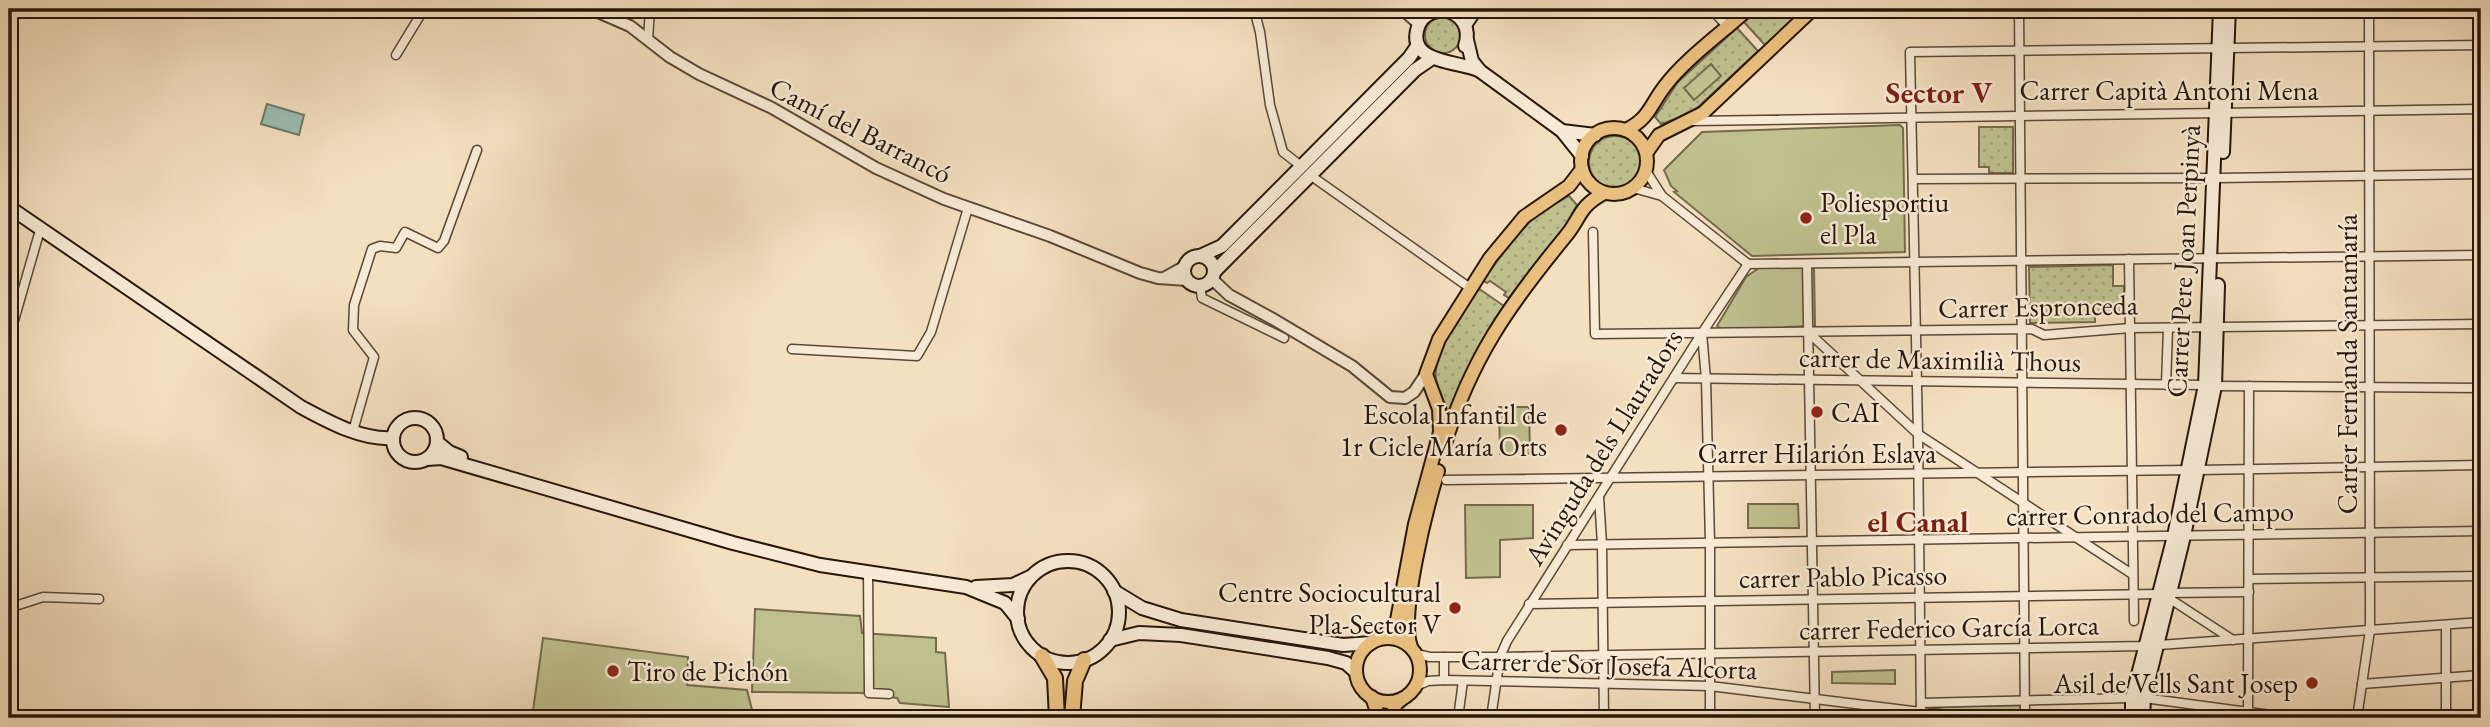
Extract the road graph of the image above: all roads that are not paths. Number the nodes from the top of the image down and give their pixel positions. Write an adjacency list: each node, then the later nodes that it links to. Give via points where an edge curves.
1 (424, 9): 26 (street)
2 (591, 9): 19 (street, Camí del Barrancó, via 630,26)
3 (650, 9): 19 (street)
4 (1254, 9): 42 (street, via 1283,152)
5 (1402, 9): 16 (street)
6 (1450, 9): 15 (main road)
7 (1476, 9): 17 (main road)
8 (1711, 9): 18 (street)
9 (1748, 9): 18 (main road)
10 (1813, 9): 35 (main road)
11 (2020, 9): 25 (street)
12 (2220, 9): 24 (main road, Carrer Pere Joan Perpinyà)
13 (2229, 9): 24 (main road, Carrer Pere Joan Perpinyà)
14 (2369, 9): 23 (street, Carrer Fernanda Santamaría)
15 (1444, 10): 16 (main road, via 1429,13); 17 (main road, via 1457,14)
16 (1419, 24): 21 (main road)
17 (1465, 25): 20 (main road)
18 (1728, 28): 36 (main road, via 1665,86 1643,121)
19 (648, 40): 53 (street, Camí del Barrancó, via 699,74 772,108 876,168)
20 (1467, 40): 28 (main road, via 1459,54); 29 (main road, via 1472,61)
21 (1418, 45): 27 (main road); 42 (main road)
22 (2481, 45): 23 (street)
23 (2370, 48): 24 (street); 31 (street, Carrer Fernanda Santamaría)
24 (2223, 49): 25 (street); 32 (main road, Carrer Pere Joan Perpinyà)
25 (2020, 51): 33 (street); 34 (street, via 1910,52)
26 (396, 55)
27 (1431, 59): 28 (main road); 42 (main road)
28 (1445, 61): 29 (main road)
29 (1480, 71): 37 (main road)
30 (2481, 109): 31 (street, Carrer Capità Antoni Mena)
31 (2370, 111): 32 (street, Carrer Capità Antoni Mena); 45 (street, Carrer Fernanda Santamaría)
32 (2221, 113): 33 (street, Carrer Capità Antoni Mena); 46 (main road, Carrer Pere Joan Perpinyà)
33 (2020, 114): 34 (street, Carrer Capità Antoni Mena); 48 (street)
34 (1912, 116): 35 (street, Carrer Capità Antoni Mena); 47 (street)
35 (1690, 121): 40 (main road, via 1659,135)
36 (1626, 130): 38 (main road, via 1616,128); 40 (main road)
37 (1562, 131): 38 (main road); 41 (main road)
38 (1595, 135): 41 (main road, via 1585,147)
39 (477, 149): 96 (street, via 438,248 405,232 396,248 372,248 354,305 353,330 374,357)
40 (1647, 152): 43 (main road)
41 (1582, 163): 50 (main road, via 1590,184); 70 (main road, via 1569,186 1524,217)
42 (1306, 171): 57 (main road, via 1222,246); 66 (main road); 70 (street)
43 (1646, 171): 49 (main road); 51 (street)
44 (2481, 174): 45 (street)
45 (2370, 176): 46 (street); 58 (street, Carrer Fernanda Santamaría)
46 (2218, 178): 48 (street); 59 (main road, Carrer Pere Joan Perpinyà)
47 (1913, 179): 48 (street); 62 (street)
48 (2021, 179): 61 (street)
49 (1633, 188): 50 (main road); 51 (street)
50 (1604, 193): 159 (main road, via 1580,212 1517,296 1469,377 1420,540 1407,632)
51 (1662, 196): 63 (street)
52 (9, 207): 54 (main road)
53 (968, 208): 67 (street, Camí del Barrancó); 82 (street, via 930,332 917,356)
54 (40, 230): 80 (street); 96 (main road, via 273,389)
55 (1593, 232): 79 (street, Carrer Espronceda, via 1595,334)
56 (2481, 255): 58 (street)
57 (1200, 256): 65 (main road); 66 (main road, via 1212,263)
58 (2370, 256): 59 (street); 72 (street, Carrer Fernanda Santamaría)
59 (2215, 258): 60 (street); 74 (main road, Carrer Pere Joan Perpinyà)
60 (2129, 259): 61 (street); 75 (street)
61 (2021, 261): 62 (street); 76 (street)
62 (1915, 262): 64 (street); 77 (street)
63 (1748, 264): 64 (street); 79 (street, Avinguda dels Llauradors)
64 (1807, 264): 78 (street)
65 (1186, 266): 67 (street); 68 (main road)
66 (1213, 276): 69 (main road); 83 (street, via 1220,289 1359,371 1390,397 1405,398 1415,392)
67 (1164, 278): 68 (street, Camí del Barrancó)
68 (1187, 280): 69 (main road)
69 (1200, 286): 81 (street, via 1202,298)
70 (1470, 288): 83 (main road, via 1439,339)
71 (2481, 324): 72 (street, Carrer Espronceda)
72 (2370, 325): 74 (street, Carrer Espronceda); 94 (street, Carrer Fernanda Santamaría)
73 (2168, 327): 74 (street, Carrer Espronceda); 75 (street, Carrer Espronceda); 91 (street)
74 (2212, 327): 92 (main road, Carrer Pere Joan Perpinyà)
75 (2130, 328): 76 (street, Carrer Espronceda, via 2044,335); 90 (street)
76 (2022, 329): 77 (street, Carrer Espronceda); 89 (street)
77 (1916, 331): 78 (street, Carrer Espronceda); 88 (street)
78 (1808, 332): 79 (street, Carrer Espronceda); 86 (street); 87 (street)
79 (1702, 333): 84 (street, Avinguda dels Llauradors); 85 (street)
80 (9, 338)
81 (1284, 338)
82 (792, 349)
83 (1426, 374): 155 (main road, via 1439,409 1440,432 1412,537 1397,620)
84 (1674, 378): 85 (street, carrer de Maximilià Thous); 110 (street, Avinguda dels Llauradors)
85 (1706, 379): 86 (street, carrer de Maximilià Thous); 109 (street)
86 (1810, 380): 87 (street, carrer de Maximilià Thous); 111 (street)
87 (1861, 381): 88 (street, carrer de Maximilià Thous); 97 (street)
88 (1917, 382): 89 (street, carrer de Maximilià Thous); 97 (street)
89 (2022, 383): 90 (street, carrer de Maximilià Thous); 106 (street)
90 (2130, 384): 91 (street, carrer de Maximilià Thous); 105 (street)
91 (2166, 385): 92 (street, carrer de Maximilià Thous)
92 (2210, 385): 93 (street, carrer de Maximilià Thous); 104 (main road, Carrer Pere Joan Perpinyà)
93 (2249, 386): 94 (street, carrer de Maximilià Thous); 103 (street)
94 (2370, 387): 95 (street, carrer de Maximilià Thous); 102 (street, Carrer Fernanda Santamaría)
95 (2481, 388)
96 (353, 430): 98 (main road, via 380,439)
97 (1918, 434): 107 (street); 108 (street)
98 (393, 438): 99 (main road, via 401,422 415,417 434,426); 100 (main road, via 403,458 415,463)
99 (438, 443): 100 (main road); 127 (main road, via 459,456)
100 (427, 459): 127 (main road, via 441,458)
101 (2481, 465): 102 (street, Carrer Hilarión Eslava)
102 (2370, 467): 103 (street, Carrer Hilarión Eslava); 116 (street, Carrer Fernanda Santamaría)
103 (2249, 469): 104 (street, Carrer Hilarión Eslava); 117 (street)
104 (2193, 470): 105 (street, Carrer Hilarión Eslava); 119 (main road, Carrer Pere Joan Perpinyà)
105 (2132, 471): 106 (street, Carrer Hilarión Eslava); 118 (street)
106 (2023, 473): 107 (street, Carrer Hilarión Eslava); 114 (street)
107 (1978, 474): 108 (street, Carrer Hilarión Eslava); 114 (street)
108 (1918, 475): 111 (street, Carrer Hilarión Eslava); 122 (street)
109 (1707, 476): 110 (street, Carrer Hilarión Eslava); 111 (street, Carrer Hilarión Eslava); 124 (street)
110 (1610, 477): 112 (street, Carrer Hilarión Eslava); 113 (street, Avinguda dels Llauradors)
111 (1812, 477): 123 (street)
112 (1446, 480)
113 (1599, 498): 125 (street); 126 (street, Avinguda dels Llauradors)
114 (2023, 503): 120 (street); 121 (street)
115 (2481, 531): 116 (street, carrer Conrado del Campo)
116 (2370, 533): 117 (street, carrer Conrado del Campo); 132 (street, Carrer Fernanda Santamaría)
117 (2249, 535): 119 (street, carrer Conrado del Campo); 133 (street)
118 (2132, 536): 119 (street, carrer Conrado del Campo); 120 (street, carrer Conrado del Campo); 129 (street)
119 (2179, 536): 138 (main road, Carrer Pere Joan Perpinyà)
120 (2076, 537): 121 (street, carrer Conrado del Campo); 129 (street)
121 (2024, 538): 122 (street, carrer Conrado del Campo); 139 (street)
122 (1919, 540): 123 (street, carrer Conrado del Campo); 140 (street)
123 (1813, 541): 124 (street, carrer Conrado del Campo); 142 (street)
124 (1710, 543): 125 (street, carrer Conrado del Campo); 143 (street)
125 (1602, 544): 126 (street, carrer Conrado del Campo); 144 (street)
126 (1567, 545): 145 (street, Avinguda dels Llauradors)
127 (779, 554): 128 (main road)
128 (868, 572): 134 (main road); 177 (street, via 869,693)
129 (2132, 574): 137 (street)
130 (2481, 576): 132 (street)
131 (1030, 577): 134 (main road, via 1013,585); 135 (main road, via 1053,563 1075,561 1100,573); 147 (main road, via 1019,597)
132 (2370, 578): 133 (street); 151 (street, Carrer Fernanda Santamaría)
133 (2249, 579): 136 (street)
134 (966, 587): 147 (main road, via 1005,603)
135 (1114, 590): 153 (main road, via 1118,616); 155 (main road, via 1142,608 1181,620 1343,645)
136 (2249, 592): 138 (street, carrer Pablo Picasso); 152 (street)
137 (2133, 594): 138 (street, carrer Pablo Picasso); 139 (street, carrer Pablo Picasso); 148 (street)
138 (2165, 595): 154 (street); 156 (main road, Carrer Pere Joan Perpinyà)
139 (2024, 596): 140 (street, carrer Pablo Picasso); 157 (street)
140 (1919, 598): 142 (street, carrer Pablo Picasso); 158 (street)
141 (99, 599): 146 (street, via 43,597)
142 (1814, 600): 143 (street, carrer Pablo Picasso); 160 (street)
143 (1710, 601): 144 (street, carrer Pablo Picasso); 161 (street)
144 (1603, 603): 145 (street, carrer Pablo Picasso); 162 (street)
145 (1529, 604): 165 (street, Avinguda dels Llauradors)
146 (9, 608)
147 (1018, 620): 163 (main road, via 1026,640)
148 (2134, 621)
149 (2481, 622): 150 (street, carrer Federico García Lorca)
150 (2446, 625): 151 (street, carrer Federico García Lorca); 169 (street)
151 (2370, 630): 152 (street, carrer Federico García Lorca); 174 (street, Carrer Fernanda Santamaría)
152 (2248, 639): 154 (street, carrer Federico García Lorca); 184 (street)
153 (1110, 640): 166 (main road); 167 (main road, via 1139,633 1181,635 1328,658 1346,663)
154 (2233, 640): 156 (street, carrer Federico García Lorca)
155 (1376, 641): 159 (main road, via 1398,639); 167 (main road, via 1360,656)
156 (2150, 646): 157 (street, carrer Federico García Lorca); 179 (main road, Carrer Pere Joan Perpinyà)
157 (2025, 648): 158 (street, carrer Federico García Lorca); 182 (street)
158 (1920, 650): 160 (street, carrer Federico García Lorca); 183 (street)
159 (1414, 651): 164 (street, carrer Federico García Lorca); 175 (main road, via 1420,671)
160 (1814, 652): 161 (street, carrer Federico García Lorca); 181 (street)
161 (1710, 653): 162 (street, carrer Federico García Lorca); 176 (street)
162 (1604, 655): 165 (street, carrer Federico García Lorca); 173 (street)
163 (1042, 656): 166 (main road, via 1056,661); 185 (highway, via 1055,678)
164 (1444, 657): 165 (street, carrer Federico García Lorca); 170 (street)
165 (1500, 657): 172 (street, Avinguda dels Llauradors)
166 (1084, 660): 186 (highway, via 1072,696)
167 (1356, 672): 178 (main road, via 1361,687)
168 (2481, 675): 169 (street)
169 (2446, 678): 174 (street); 200 (street)
170 (1444, 680): 171 (street, Carrer de Sor Josefa Alcorta); 175 (street, Carrer de Sor Josefa Alcorta)
171 (1463, 681): 172 (street, Carrer de Sor Josefa Alcorta); 189 (street)
172 (1496, 682): 173 (street, Carrer de Sor Josefa Alcorta); 190 (street, Avinguda dels Llauradors)
173 (1604, 683): 176 (street, Carrer de Sor Josefa Alcorta); 191 (street)
174 (2362, 684): 199 (street, Carrer Fernanda Santamaría)
175 (1416, 686): 180 (main road)
176 (1710, 686): 181 (street, Carrer de Sor Josefa Alcorta); 192 (street)
177 (889, 694)
178 (1372, 698): 180 (main road); 187 (main road)
179 (2138, 698): 182 (street); 184 (street); 196 (main road, Carrer Pere Joan Perpinyà); 197 (main road, Carrer Pere Joan Perpinyà)
180 (1402, 699): 188 (main road)
181 (1815, 699): 183 (street, Carrer de Sor Josefa Alcorta); 193 (street)
182 (2025, 700): 183 (street); 195 (street)
183 (1921, 711): 194 (street, Carrer de Sor Josefa Alcorta)
184 (2248, 715): 198 (street)
185 (1057, 718)
186 (1072, 718)
187 (1379, 718)
188 (1391, 718)
189 (1458, 718)
190 (1491, 718)
191 (1604, 718)
192 (1710, 718)
193 (1815, 718)
194 (1969, 718)
195 (2025, 718)
196 (2132, 718)
197 (2143, 718)
198 (2293, 718)
199 (2357, 718)
200 (2446, 718)

